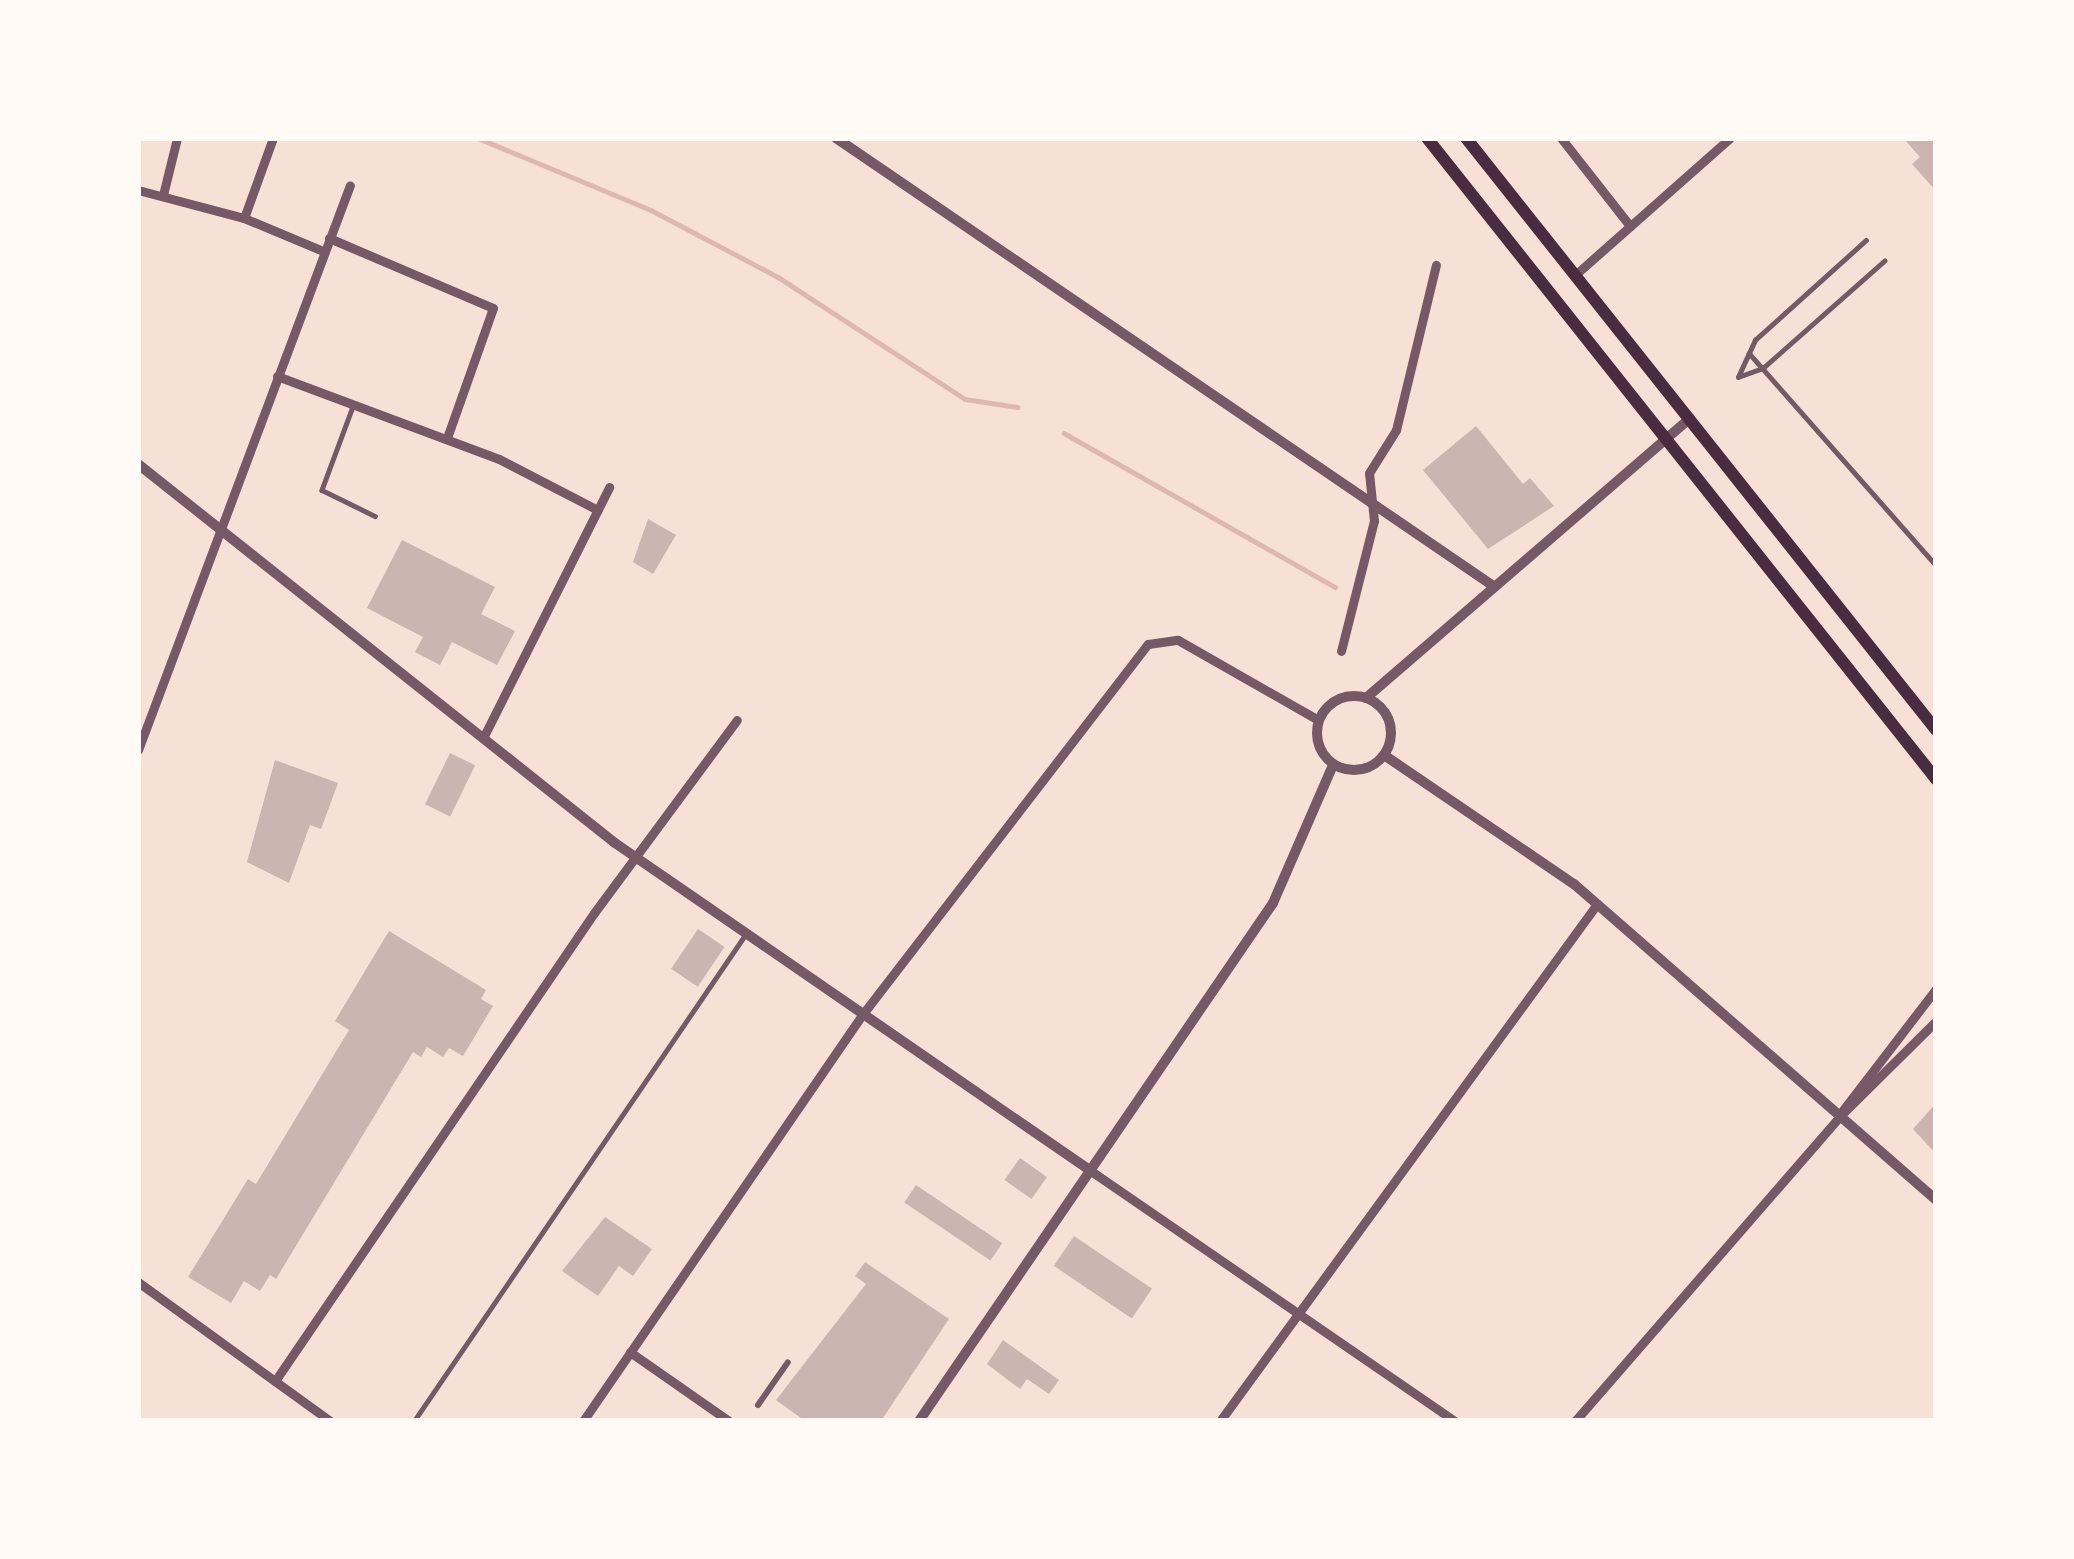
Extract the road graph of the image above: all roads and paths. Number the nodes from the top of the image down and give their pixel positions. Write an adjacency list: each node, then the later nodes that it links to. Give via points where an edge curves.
1 (177, 138): 10 (street)
2 (273, 138): 11 (street)
3 (836, 138): 28 (street)
4 (1427, 138): 25 (main road)
5 (1466, 138): 18 (main road)
6 (1561, 138): 12 (street)
7 (1730, 138): 12 (street)
8 (350, 185): 13 (street)
9 (138, 190): 10 (street)
10 (163, 196): 11 (street)
11 (244, 218): 15 (street)
12 (1630, 226): 18 (street)
13 (329, 238): 15 (street); 24 (street, via 493,308)
14 (1866, 240): 19 (lane)
15 (323, 251): 21 (street)
16 (1884, 261): 20 (lane)
17 (1436, 265): 28 (street, via 1396,430 1369,472)
18 (1575, 275): 23 (main road)
19 (1749, 353): 20 (lane); 20 (lane, via 1738,377)
20 (1762, 368): 32 (lane)
21 (278, 376): 22 (street); 31 (street)
22 (354, 404): 24 (street); 30 (lane, via 322,490)
23 (1690, 418): 25 (street); 39 (main road)
24 (447, 438): 29 (street)
25 (1666, 439): 33 (street); 44 (main road)
26 (138, 464): 31 (street)
27 (609, 487): 29 (street)
28 (1372, 502): 33 (street); 34 (street)
29 (598, 510): 40 (street)
30 (375, 516)
31 (221, 528): 38 (street); 40 (street)
32 (1936, 565)
33 (1495, 587): 35 (street)
34 (1341, 651)
35 (1366, 698): 37 (street, via 1343,697); 42 (street, via 1389,722)
36 (737, 720): 45 (street)
37 (1318, 720): 43 (street, via 1320,750); 49 (street, via 1178,640 1148,644)
38 (142, 728): 41 (street)
39 (1936, 730)
40 (483, 738): 45 (street)
41 (138, 750)
42 (1384, 755): 43 (street, via 1355,770); 46 (street)
43 (1333, 764): 52 (street, via 1274,903)
44 (1936, 778)
45 (634, 856): 47 (street); 58 (street)
46 (1597, 904): 51 (street); 55 (street)
47 (746, 933): 49 (street); 61 (lane)
48 (1936, 989): 51 (street)
49 (862, 1015): 52 (street); 56 (street)
50 (1936, 1021): 51 (street)
51 (1841, 1115): 53 (street); 67 (street)
52 (1091, 1171): 55 (street); 64 (street)
53 (1936, 1200)
54 (138, 1282): 58 (street)
55 (1297, 1311): 65 (street); 66 (street)
56 (630, 1352): 62 (street); 63 (street)
57 (788, 1361): 59 (street)
58 (275, 1381): 60 (street)
59 (758, 1405)
60 (329, 1421)
61 (414, 1421)
62 (583, 1421)
63 (729, 1421)
64 (919, 1421)
65 (1220, 1421)
66 (1455, 1421)
67 (1575, 1421)

